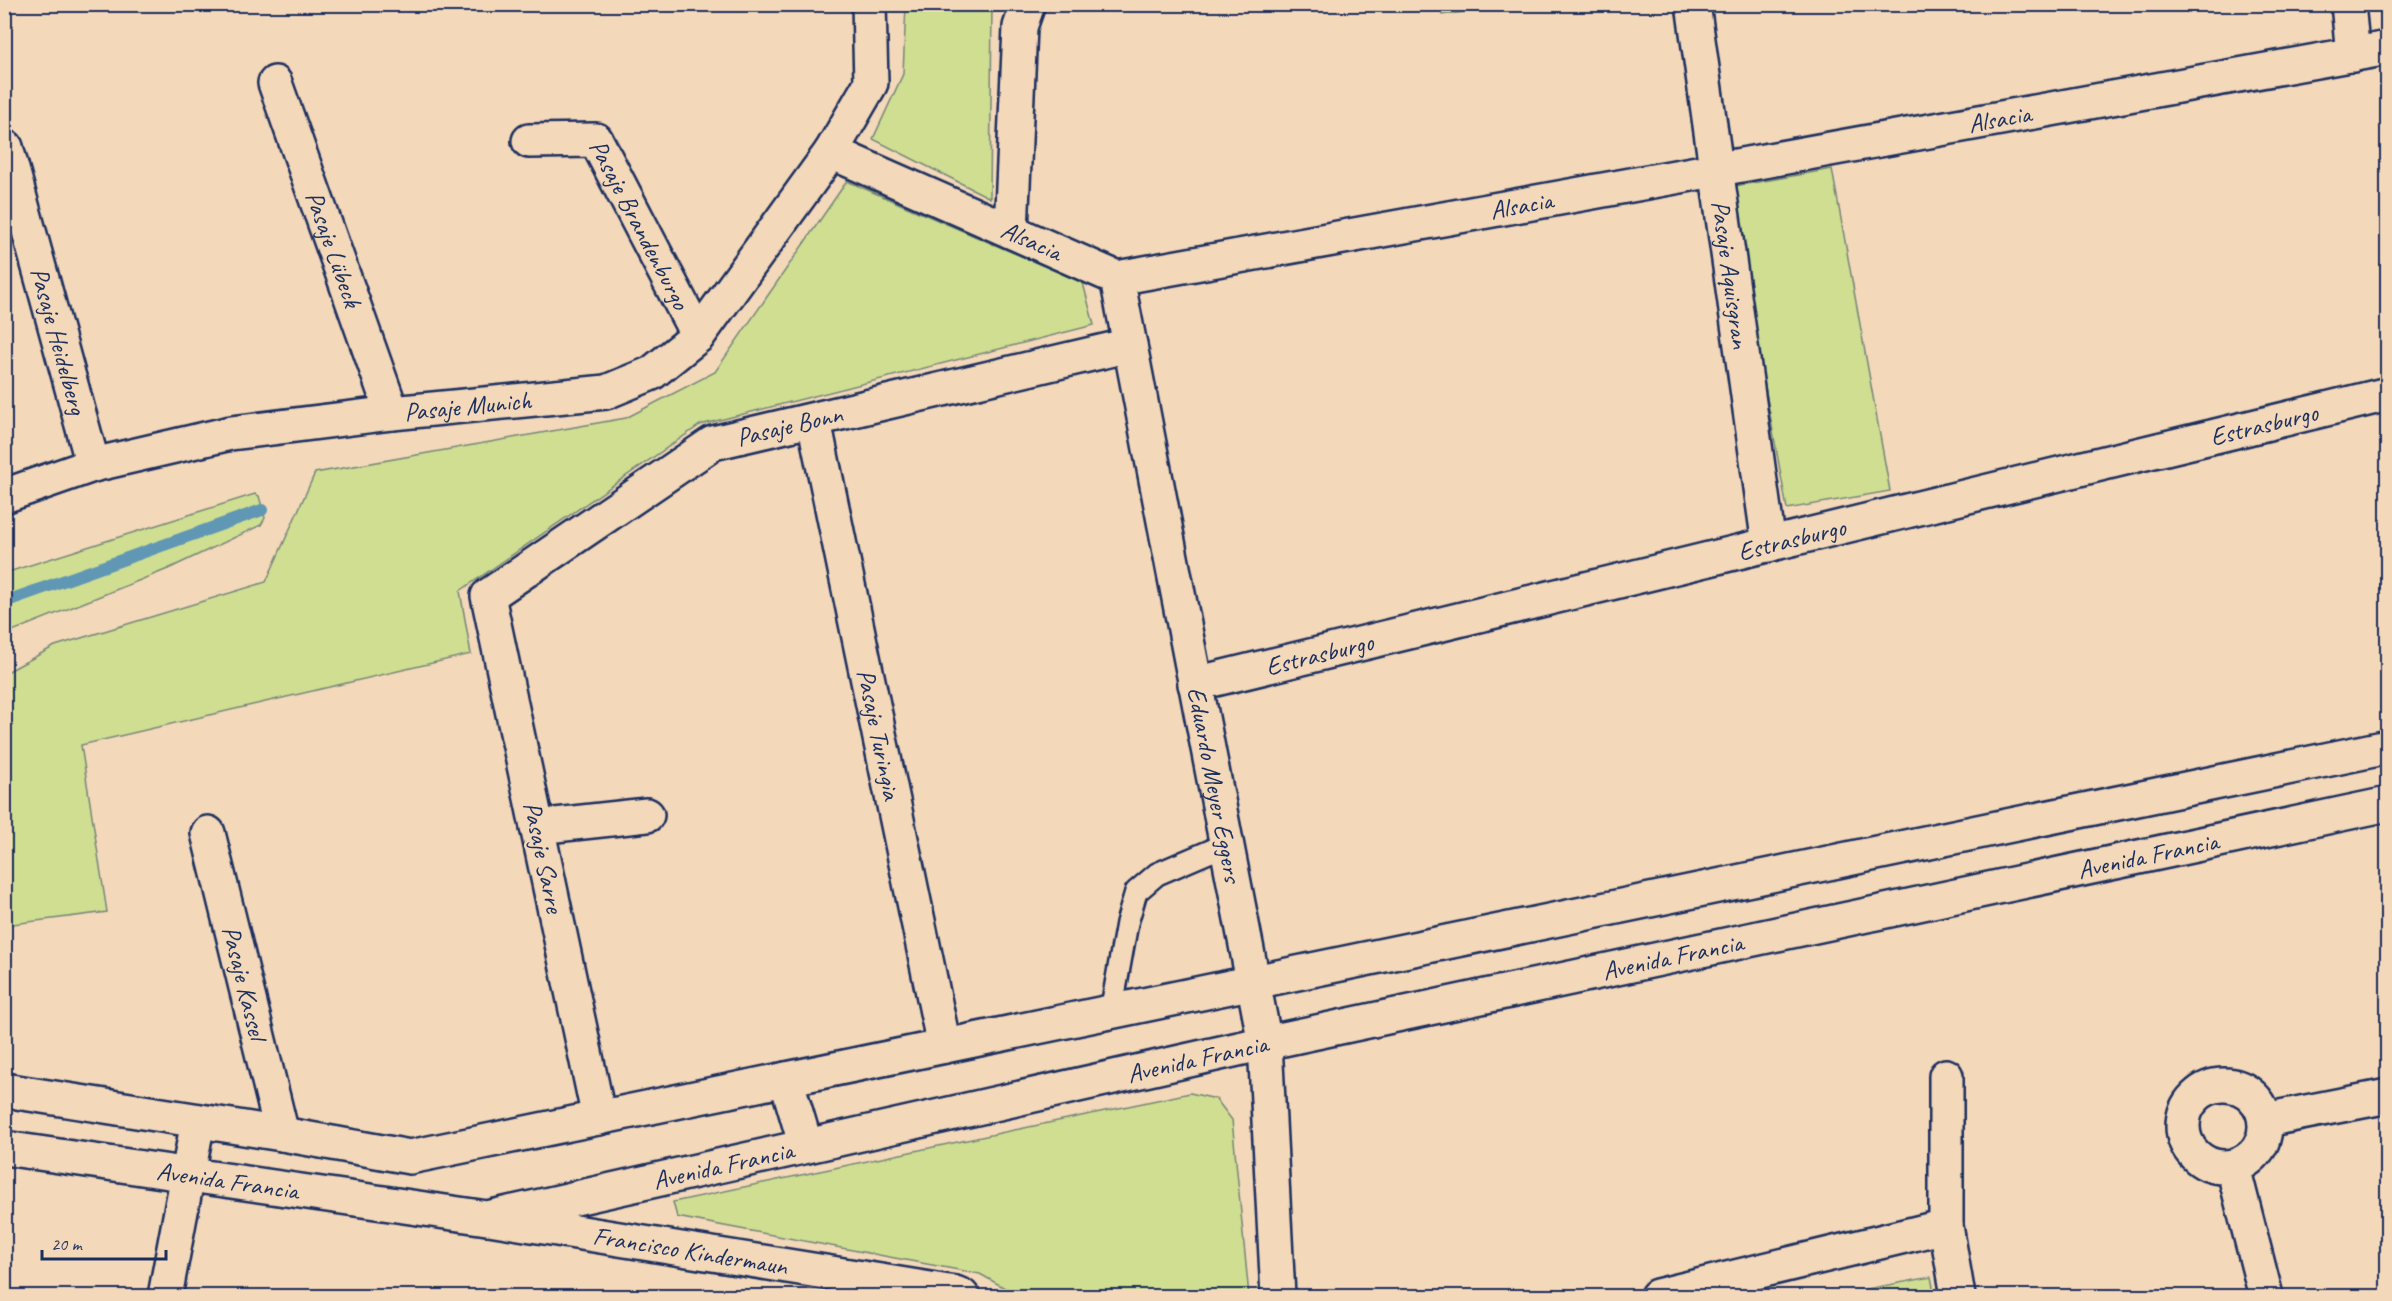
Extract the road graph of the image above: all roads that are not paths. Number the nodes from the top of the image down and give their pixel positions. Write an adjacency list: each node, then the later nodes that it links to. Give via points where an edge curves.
1 (869, 4): 10 (street, via 871,83)
2 (1028, 4): 12 (street, via 1020,27)
3 (1693, 4): 11 (street, Pasaje Aquisgran)
4 (2348, 4): 6 (street)
5 (2388, 48): 6 (street, Alsacia)
6 (2353, 55): 11 (street, Alsacia)
7 (275, 83): 17 (street, Pasaje Lübeck)
8 (529, 141): 14 (street, Pasaje Brandenburgo, via 596,140)
9 (6, 147): 19 (street, Pasaje Heidelberg)
10 (831, 152): 12 (street, Alsacia); 14 (street, Pasaje Munich)
11 (1716, 170): 13 (street, Alsacia); 21 (street, Pasaje Aquisgran)
12 (1011, 231): 13 (street, Alsacia)
13 (1117, 278): 15 (street, Eduardo Meyer Eggers)
14 (698, 336): 17 (street, Pasaje Munich, via 652,373 606,392)
15 (1130, 345): 18 (street, Pasaje Bonn); 23 (street, Eduardo Meyer Eggers)
16 (2388, 394): 21 (street, Estrasburgo)
17 (392, 413): 19 (street, Pasaje Munich, via 231,433)
18 (814, 421): 22 (street, Pasaje Bonn, via 713,443); 33 (street, Pasaje Turingia)
19 (93, 465): 20 (street, Pasaje Munich)
20 (4, 496)
21 (1769, 545): 23 (street, Estrasburgo)
22 (488, 596): 27 (street, Pasaje Sarre)
23 (1195, 684): 29 (street, Eduardo Meyer Eggers)
24 (2388, 747): 30 (street, Avenida Francia)
25 (2388, 804): 32 (street, Avenida Francia)
26 (646, 814): 27 (street)
27 (537, 827): 38 (street, Pasaje Sarre)
28 (208, 833): 41 (street, Pasaje Kassel)
29 (1227, 844): 30 (street, Eduardo Meyer Eggers); 31 (lane, via 1156,874 1136,892)
30 (1253, 982): 31 (street, Avenida Francia); 32 (street, Eduardo Meyer Eggers)
31 (1111, 1012): 33 (street, Avenida Francia)
32 (1265, 1043): 42 (street, Avenida Francia); 50 (street, Eduardo Meyer Eggers)
33 (944, 1046): 35 (street, Avenida Francia)
34 (1946, 1076): 47 (street)
35 (786, 1079): 38 (street, Avenida Francia); 42 (street)
36 (4, 1090): 40 (street, Avenida Francia)
37 (2388, 1096): 39 (street)
38 (599, 1118): 41 (street, Avenida Francia, via 410,1157)
39 (2265, 1120): 44 (street, via 2258,1150); 44 (street, via 2250,1094 2237,1087 2207,1088 2186,1109 2182,1124 2192,1153 2211,1165)
40 (198, 1121): 41 (street, Avenida Francia); 45 (street)
41 (282, 1134)
42 (806, 1146): 46 (street, Avenida Francia)
43 (4, 1148): 45 (street, Avenida Francia)
44 (2233, 1167): 53 (street)
45 (189, 1174): 46 (street, Avenida Francia); 48 (street)
46 (487, 1218): 49 (street, Francisco Kindermaun)
47 (1946, 1226): 51 (street); 52 (street)
48 (165, 1296)
49 (962, 1296)
50 (1278, 1296)
51 (1657, 1296)
52 (1958, 1296)
53 (2266, 1296)

